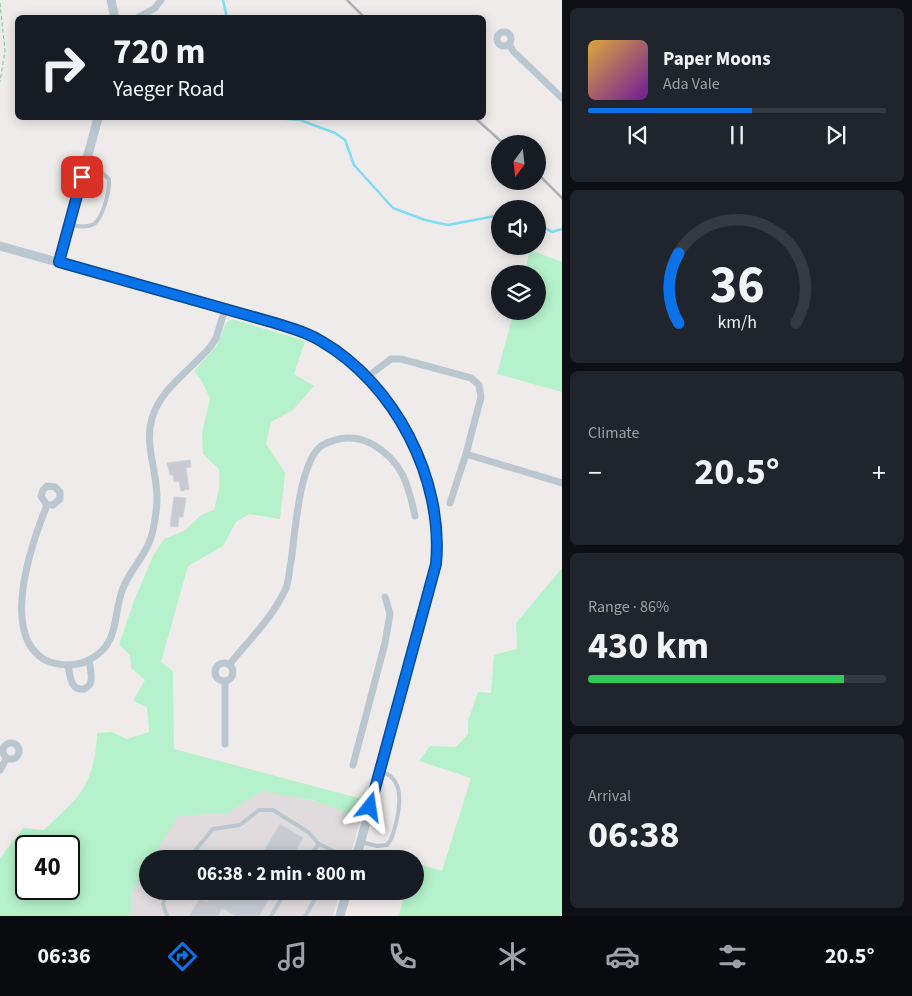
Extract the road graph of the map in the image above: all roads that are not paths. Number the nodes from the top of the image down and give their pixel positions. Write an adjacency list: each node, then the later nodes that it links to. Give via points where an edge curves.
1 (111, 0): 3 (street)
2 (161, 0): 4 (street)
3 (114, 15)
4 (142, 15)
5 (509, 44): 6 (street)
6 (562, 98)
7 (97, 120): 8 (street)
8 (86, 161): 9 (street); 9 (lane, via 108,179 102,213 95,223 85,227)
9 (69, 225): 11 (street)
10 (0, 246): 11 (street)
11 (59, 262): 12 (street)
12 (225, 309): 13 (street, via 308,334 340,353); 20 (street, via 211,346 166,392 152,417 149,432 157,500 154,525 148,544 123,589 116,628 107,644)
13 (367, 377): 14 (street, via 391,359 401,359 471,378 479,385 481,397); 28 (street, via 395,414 421,464 429,482 437,529 436,564 430,590)
14 (466, 454): 15 (street); 16 (street)
15 (562, 483)
16 (450, 503)
17 (47, 505): 21 (street, via 22,572 17,624 23,642 37,655 44,660)
18 (415, 516): 22 (street, via 409,488 398,465 379,448 356,438 322,445 307,469 287,587 276,607)
19 (385, 597): 26 (street, via 390,614 385,643)
20 (89, 660): 21 (street); 21 (street, via 91,679 85,689 74,686)
21 (68, 665)
22 (230, 665): 23 (street, via 232,676); 23 (street, via 221,663 215,669 216,678)
23 (225, 681): 24 (street)
24 (225, 744)
25 (6, 759): 27 (street)
26 (353, 765)
27 (0, 770)
28 (380, 771): 29 (street); 29 (lane, via 392,777 399,792 394,830 387,846)
29 (361, 842): 34 (street)
30 (319, 844): 31 (lane, via 308,832 273,810 259,810 240,825 213,829); 32 (lane); 33 (lane)
31 (196, 850)
32 (315, 850)
33 (331, 850)
34 (359, 850)
35 (165, 900): 39 (lane)
36 (281, 900): 40 (lane)
37 (314, 900): 41 (lane)
38 (344, 900): 42 (street)
39 (167, 916)
40 (271, 916)
41 (305, 916)
42 (340, 916)

